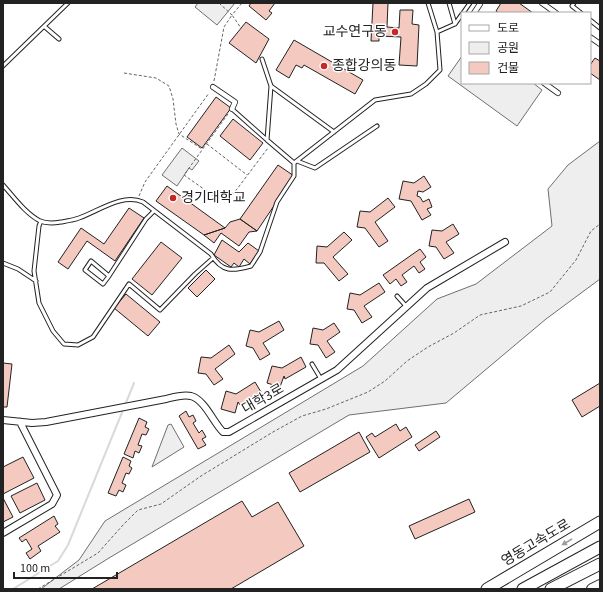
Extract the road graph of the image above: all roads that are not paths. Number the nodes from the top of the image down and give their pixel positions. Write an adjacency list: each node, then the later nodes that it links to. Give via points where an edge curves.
1 (68, 3): 15 (lane)
2 (428, 3): 17 (lane)
3 (449, 3): 14 (lane)
4 (470, 3): 8 (lane)
5 (542, 3): 10 (street)
6 (574, 3): 11 (lane, via 572,6)
7 (480, 4): 9 (street)
8 (463, 12)
9 (475, 12)
10 (553, 12)
11 (580, 12)
12 (461, 15): 14 (lane)
13 (591, 21): 16 (lane)
14 (455, 24): 17 (lane)
15 (45, 27): 19 (lane); 22 (lane)
16 (600, 28)
17 (437, 32): 29 (lane, via 440,70 426,84 411,94 375,100)
18 (591, 38): 20 (street)
19 (59, 39)
20 (600, 44)
21 (262, 59): 24 (lane)
22 (3, 66)
23 (545, 84): 26 (street)
24 (271, 86): 29 (lane); 30 (lane)
25 (213, 87): 27 (street, via 235,102)
26 (558, 93)
27 (232, 108): 30 (lane)
28 (377, 126): 31 (lane, via 315,168)
29 (334, 132): 31 (lane)
30 (267, 140): 31 (lane)
31 (296, 162): 36 (lane, via 294,176 277,202 260,252 251,266 226,269)
32 (3, 184): 34 (lane, via 19,204)
33 (154, 210): 34 (lane, via 137,200 122,200 78,218 53,223); 36 (lane); 38 (lane)
34 (41, 221): 39 (lane, via 34,271)
35 (505, 242): 41 (street, 대학3로, via 438,280)
36 (213, 258): 39 (lane, via 160,310 128,284 93,338 78,345 64,344 53,331 39,303)
37 (3, 262): 39 (lane)
38 (109, 276): 38 (lane, via 103,284 85,270 91,261)
39 (36, 281)
40 (397, 296): 41 (lane)
41 (406, 306): 43 (street, 대학3로, via 345,364)
42 (312, 364): 43 (lane)
43 (321, 379): 45 (street, 대학3로, via 226,433 219,428 202,403 191,396 46,422)
44 (3, 420): 45 (street, 대학3로)
45 (20, 422): 47 (street, via 57,495 52,504)
46 (600, 522): 51 (highway, 영동고속도로, one-way to 51)
47 (3, 533)
48 (600, 547): 52 (highway)
49 (600, 564): 53 (highway)
50 (600, 585): 54 (highway)
51 (487, 589)
52 (523, 589)
53 (551, 589)
54 (592, 589)

